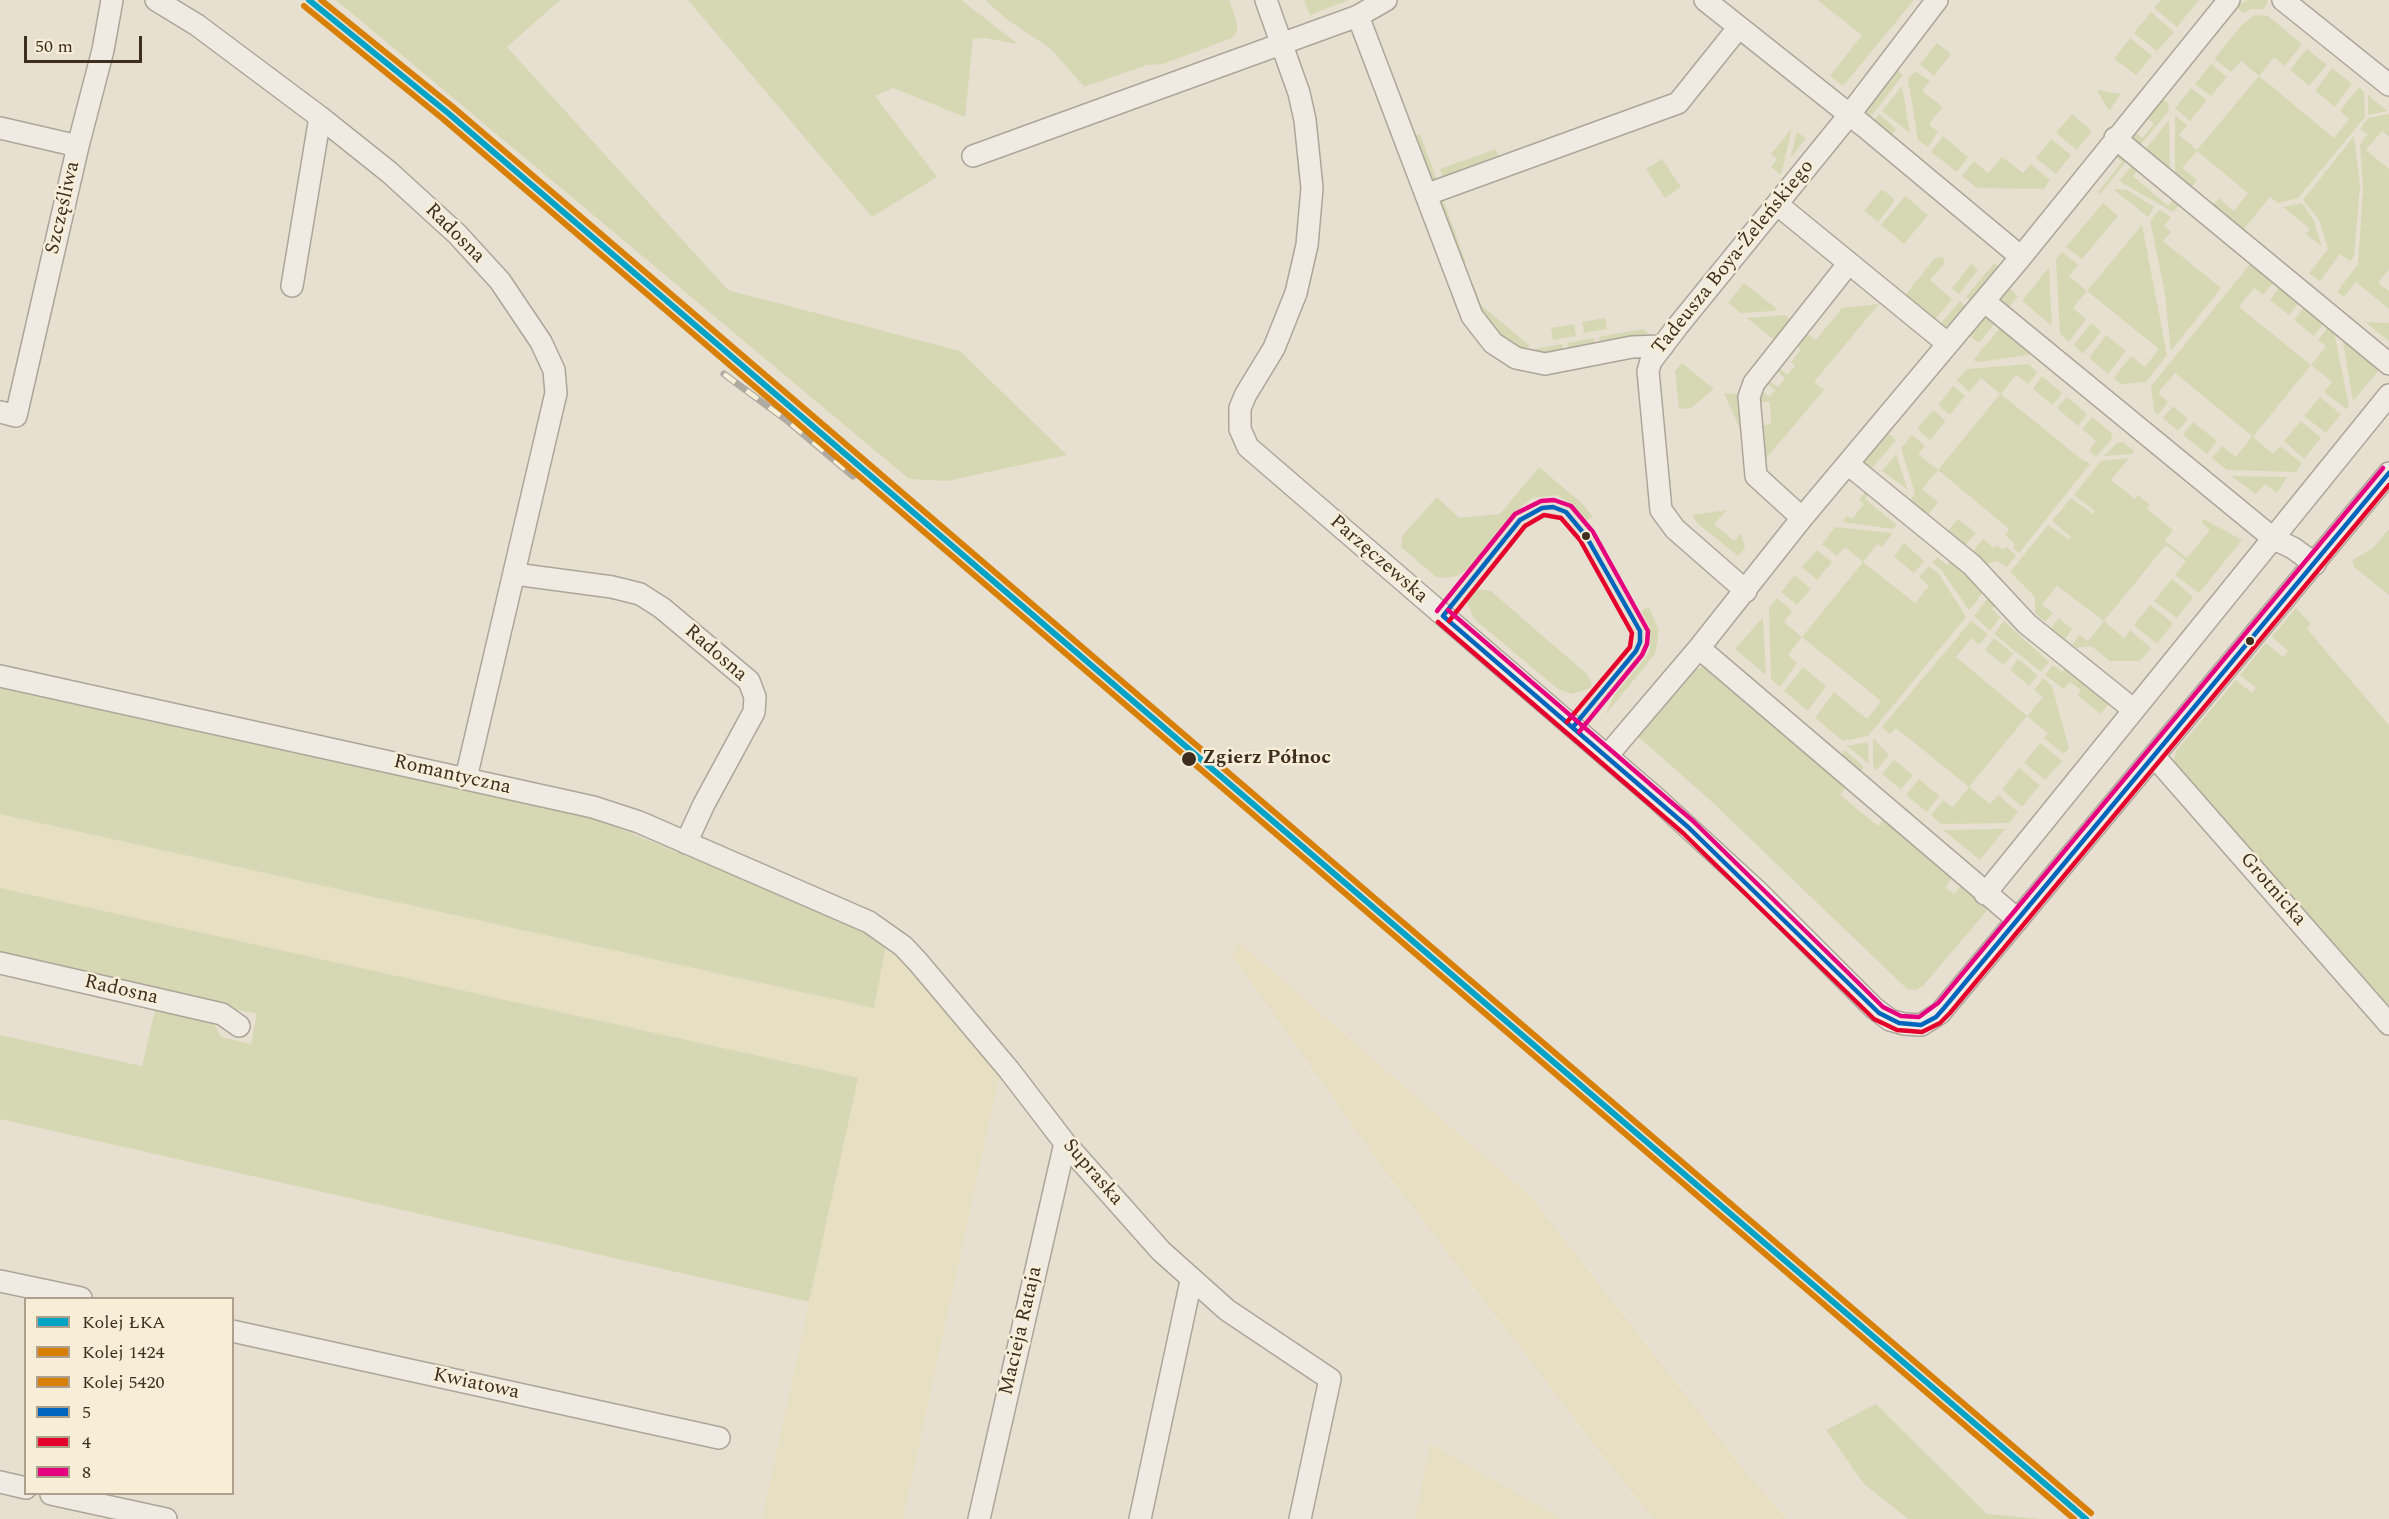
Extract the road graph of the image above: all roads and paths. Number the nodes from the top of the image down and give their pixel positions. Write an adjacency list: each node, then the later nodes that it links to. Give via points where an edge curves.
1 (111, 0): 17 (street, Szczęśliwa, via 103,50)
2 (156, 0): 14 (street, Radosna, via 197,25)
3 (1266, 0): 11 (street, Parzęczewska)
4 (1386, 0): 9 (street)
5 (1705, 0): 10 (street)
6 (1937, 0): 13 (street, Tadeusza Boya-Żeleńskiego)
7 (2229, 0): 16 (street)
8 (2283, 0): 12 (street)
9 (1358, 16): 11 (street); 19 (street)
10 (1739, 27): 13 (street); 19 (street, via 1678,103)
11 (1282, 44): 18 (street); 40 (street, Parzęczewska, via 1305,120 1311,216 1293,302 1274,348 1240,408 1242,436 1261,460)
12 (2389, 85)
13 (1850, 114): 20 (street, Tadeusza Boya-Żeleńskiego); 21 (street)
14 (320, 117): 23 (street); 35 (street, Radosna, via 457,234 500,281 541,342 554,370 556,393)
15 (0, 129): 17 (street)
16 (2115, 138): 21 (street); 27 (street)
17 (78, 146): 29 (street, Szczęśliwa)
18 (973, 156)
19 (1428, 194): 26 (street, via 1472,316 1503,351 1545,364 1632,347)
20 (1778, 205): 22 (street); 26 (street, Tadeusza Boya-Żeleńskiego)
21 (2021, 257): 24 (street)
22 (1848, 263): 25 (street); 32 (street, via 1754,383 1749,397 1756,476)
23 (292, 286)
24 (1984, 301): 25 (street); 33 (street)
25 (1948, 344): 30 (street)
26 (1663, 346): 36 (street, Tadeusza Boya-Żeleńskiego, via 1648,371 1661,510 1675,529)
27 (2389, 364)
28 (2389, 395): 33 (street)
29 (8, 414)
30 (1848, 464): 32 (street); 39 (street, via 1972,566 2027,624)
31 (2389, 473): 34 (street)
32 (1802, 518): 36 (street)
33 (2274, 539): 34 (street); 39 (street)
34 (2314, 564): 41 (street)
35 (515, 574): 42 (street, Radosna); 43 (street, Radosna, via 640,594 749,681 755,697 754,712)
36 (1746, 591): 37 (street)
37 (1699, 648): 40 (street); 44 (street)
38 (0, 676): 42 (street, Romantyczna)
39 (2134, 710): 44 (street)
40 (1606, 756): 45 (street, Parzęczewska, via 1721,857 1879,1013 1894,1022 1915,1025 1936,1017)
41 (2154, 756): 45 (street); 48 (street, Grotnicka)
42 (466, 778): 43 (street, Romantyczna, via 593,807)
43 (686, 843): 46 (street, Romantyczna, via 852,914)
44 (1985, 894): 45 (street)
45 (2018, 920)
46 (885, 933): 50 (street, Supraska, via 918,962)
47 (0, 963): 49 (street, Radosna, via 222,1014)
48 (2389, 1024)
49 (239, 1026)
50 (1065, 1143): 52 (street, Supraska); 60 (street, Macieja Rataja)
51 (0, 1281): 53 (street)
52 (1191, 1281): 61 (street); 62 (street, Supraska, via 1267,1339 1330,1379)
53 (72, 1297)
54 (234, 1332): 55 (street, Kwiatowa)
55 (718, 1438)
56 (0, 1482): 57 (street)
57 (24, 1488)
58 (56, 1495): 59 (street)
59 (166, 1519)
60 (979, 1519)
61 (1140, 1519)
62 (1300, 1519)

